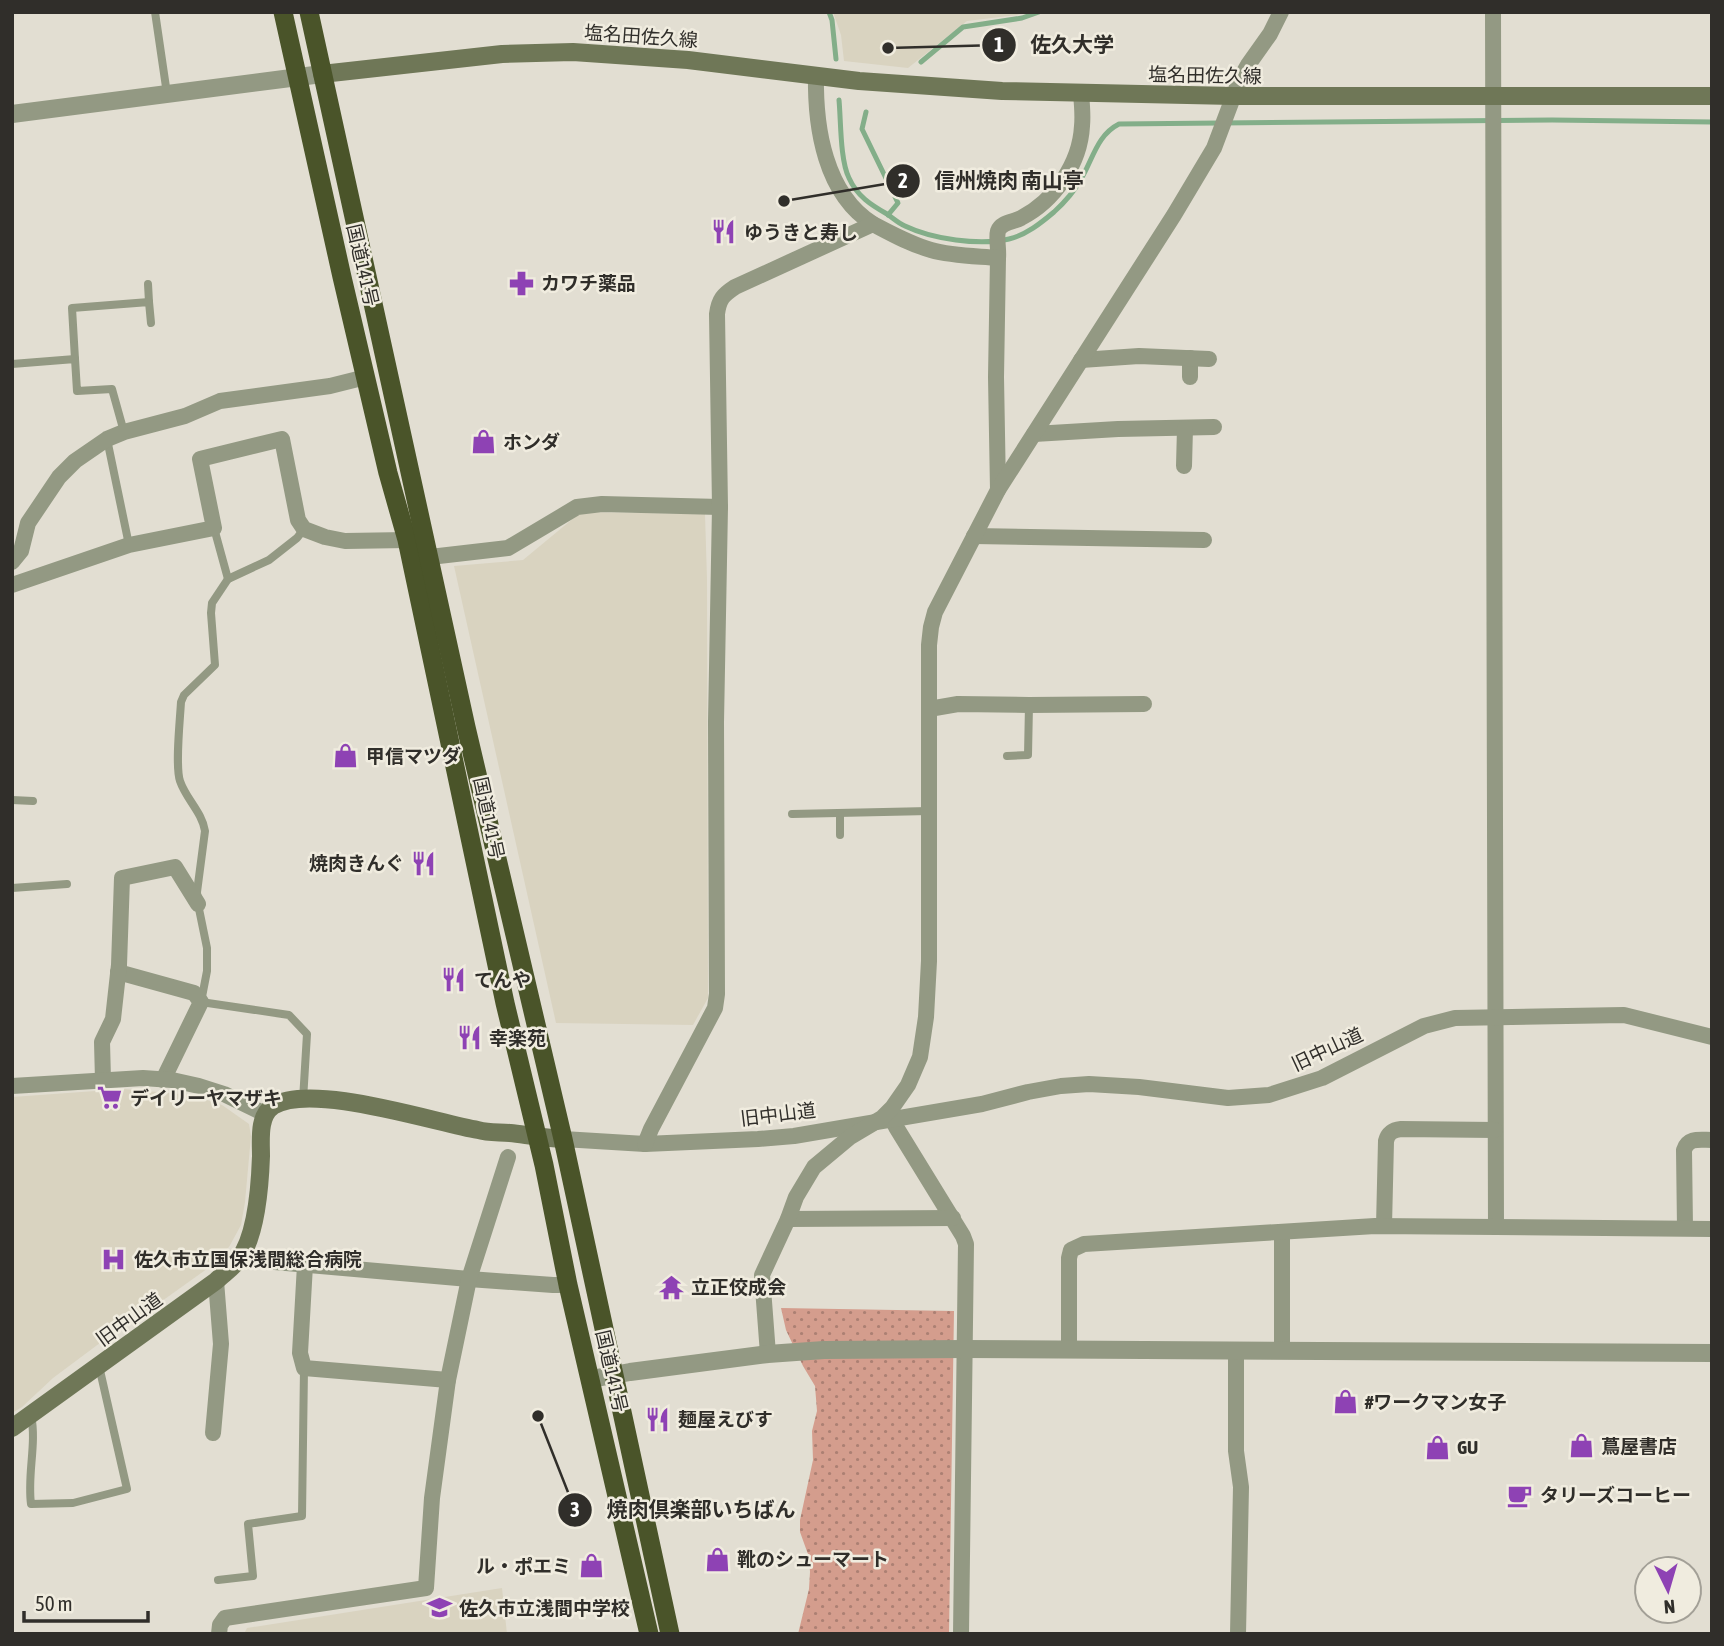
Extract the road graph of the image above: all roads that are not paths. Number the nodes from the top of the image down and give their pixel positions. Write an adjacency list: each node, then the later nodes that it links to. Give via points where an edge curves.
1 (155, 12): 9 (lane)
2 (283, 12): 8 (highway, 国道141号)
3 (309, 12): 6 (highway, 国道141号)
4 (1281, 12): 11 (street)
5 (1493, 12): 12 (street)
6 (322, 74): 7 (main road, 塩名田佐久線, via 550,52 665,58); 8 (street); 44 (highway, 国道141号)
7 (816, 75): 10 (main road, 塩名田佐久線, via 931,87); 15 (street, via 819,133 835,180)
8 (297, 77): 9 (street); 25 (highway, 国道141号)
9 (167, 94): 14 (street)
10 (1081, 94): 11 (main road, 塩名田佐久線); 16 (street, via 1082,126 1073,163 1036,209 999,228)
11 (1233, 96): 12 (main road, 塩名田佐久線); 23 (street, via 1214,148)
12 (1494, 96): 13 (main road, 塩名田佐久線); 63 (street)
13 (1712, 96)
14 (12, 114)
15 (873, 225): 16 (street, via 931,250); 34 (street, via 735,287 718,304)
16 (999, 254): 33 (street)
17 (148, 284): 18 (lane)
18 (149, 302): 19 (lane); 21 (lane, via 72,307)
19 (150, 323)
20 (1190, 358): 22 (street); 23 (street); 26 (street)
21 (75, 359): 24 (lane); 29 (lane, via 77,391 112,389)
22 (1209, 359)
23 (1081, 360): 30 (street)
24 (12, 364)
25 (366, 377): 29 (street, via 220,401 185,416); 40 (highway, 国道141号)
26 (1190, 377)
27 (1214, 427): 28 (street)
28 (1185, 428): 30 (street); 32 (street)
29 (124, 432): 31 (street)
30 (1034, 434): 33 (street)
31 (107, 439): 35 (street, via 75,461); 42 (lane)
32 (1184, 466)
33 (998, 490): 38 (street)
34 (720, 507): 44 (street, via 577,507 508,548); 75 (street, via 717,994 715,1007)
35 (20, 523): 45 (street, via 22,551)
36 (214, 528): 37 (street, via 200,459 282,439 298,520); 42 (street); 46 (lane)
37 (304, 529): 40 (street, via 345,541); 46 (lane, via 269,560)
38 (974, 536): 39 (street); 50 (street, via 931,626)
39 (1116, 538): 41 (street); 43 (street)
40 (407, 540): 72 (highway, 国道141号)
41 (1204, 540)
42 (129, 545): 47 (street)
43 (1115, 556)
44 (430, 557): 73 (highway, 国道141号)
45 (12, 562)
46 (228, 579): 60 (lane, via 212,603 215,665 181,702 180,781 205,831)
47 (12, 585)
48 (1143, 704): 49 (street)
49 (1029, 705): 50 (street, via 958,704); 51 (lane, via 1028,755)
50 (929, 709): 54 (street)
51 (1007, 756)
52 (12, 800): 53 (lane)
53 (33, 800)
54 (929, 811): 55 (lane); 70 (street, via 924,1037 908,1085)
55 (840, 813): 56 (lane); 57 (lane)
56 (792, 814)
57 (840, 835)
58 (67, 884): 59 (lane)
59 (12, 888)
60 (198, 904): 61 (street, via 175,867 122,878); 62 (lane, via 207,948)
61 (118, 972): 62 (street, via 194,992); 65 (street, via 113,1019 102,1042)
62 (201, 1002): 66 (street); 68 (lane, via 289,1015 307,1034)
63 (1496, 1016): 64 (street, 旧中山道, via 1624,1015); 70 (street, 旧中山道, via 1455,1018 1424,1026 1322,1078 1269,1095 1228,1098 1139,1087 1070,1085); 71 (street)
64 (1712, 1037)
65 (103, 1080): 66 (street); 67 (street)
66 (163, 1080): 69 (street, via 224,1094)
67 (12, 1086)
68 (303, 1100): 69 (main road, 旧中山道, via 287,1101); 72 (main road, 旧中山道, via 336,1100 479,1131)
69 (265, 1114): 84 (main road, 旧中山道, via 253,1229)
70 (885, 1120): 75 (street, 旧中山道, via 794,1136); 77 (street, via 850,1137 814,1167); 78 (street, via 896,1127)
71 (1495, 1130): 79 (street, via 1401,1129 1388,1134); 80 (street)
72 (537, 1137): 73 (main road, 旧中山道); 88 (highway, 国道141号)
73 (563, 1139): 75 (street, 旧中山道); 97 (highway, 国道141号)
74 (1712, 1140): 81 (street, via 1690,1141 1684,1150)
75 (645, 1144)
76 (508, 1157): 86 (street)
77 (788, 1219): 78 (street); 94 (street, via 762,1275)
78 (953, 1219): 89 (street, via 966,1244)
79 (1384, 1226): 80 (street); 83 (street)
80 (1496, 1227): 81 (street)
81 (1685, 1228): 82 (street)
82 (1712, 1228)
83 (1282, 1233): 90 (street, via 1077,1246 1069,1258); 92 (street)
84 (240, 1259): 85 (street); 87 (main road, 旧中山道)
85 (305, 1265): 86 (street); 96 (street, via 300,1353)
86 (469, 1279): 88 (street); 99 (street)
87 (216, 1281): 95 (main road, 旧中山道); 102 (street, via 221,1345)
88 (568, 1285): 98 (highway, 国道141号)
89 (965, 1349): 90 (street); 94 (street); 107 (street)
90 (1069, 1350): 91 (street)
91 (1236, 1351): 92 (street); 108 (street, via 1236,1451 1241,1487)
92 (1282, 1351): 93 (street)
93 (1712, 1353)
94 (768, 1354): 97 (street)
95 (99, 1366): 100 (main road, 旧中山道); 100 (lane, via 127,1489 73,1503 31,1504)
96 (304, 1368): 99 (street); 103 (lane, via 302,1516 248,1524 253,1576)
97 (614, 1375): 98 (street); 106 (highway, 国道141号)
98 (591, 1379): 105 (highway, 国道141号)
99 (448, 1380): 104 (street, via 426,1588 225,1618)
100 (31, 1415): 101 (main road, 旧中山道)
101 (12, 1428)
102 (213, 1433)
103 (218, 1580)
104 (219, 1634)
105 (649, 1634)
106 (670, 1634)
107 (961, 1634)
108 (1238, 1634)

